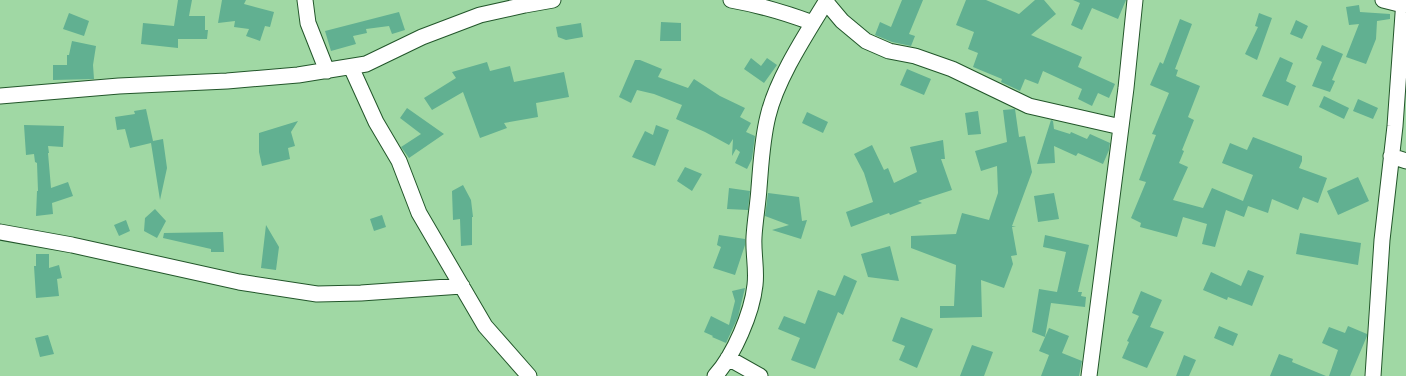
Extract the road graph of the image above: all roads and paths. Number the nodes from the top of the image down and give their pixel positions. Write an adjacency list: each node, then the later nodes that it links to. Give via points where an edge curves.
1 (553, 0): 7 (street)
2 (731, 0): 9 (street)
3 (1135, 0): 13 (street)
4 (1383, 0): 8 (street)
5 (827, 1): 9 (street); 13 (street, via 842,21 866,41 889,51 915,56 952,69 1029,106)
6 (302, 2): 11 (street)
7 (490, 6): 10 (street, via 480,15 422,37 366,64)
8 (1404, 10): 14 (street)
9 (813, 23): 18 (street, via 781,80 768,115 761,152 754,238 755,285 751,307)
10 (351, 67): 11 (street); 17 (street, via 376,122 399,161 419,213)
11 (327, 71): 12 (street, via 298,76 119,86)
12 (0, 96)
13 (1121, 127): 22 (street)
14 (1392, 156): 15 (street); 23 (street, via 1382,240)
15 (1406, 161)
16 (0, 232): 17 (street, via 72,245 239,282 317,294)
17 (462, 286): 19 (street, via 485,326)
18 (728, 358): 20 (street); 21 (street)
19 (529, 376)
20 (715, 376)
21 (760, 376)
22 (1089, 376)
23 (1373, 376)

